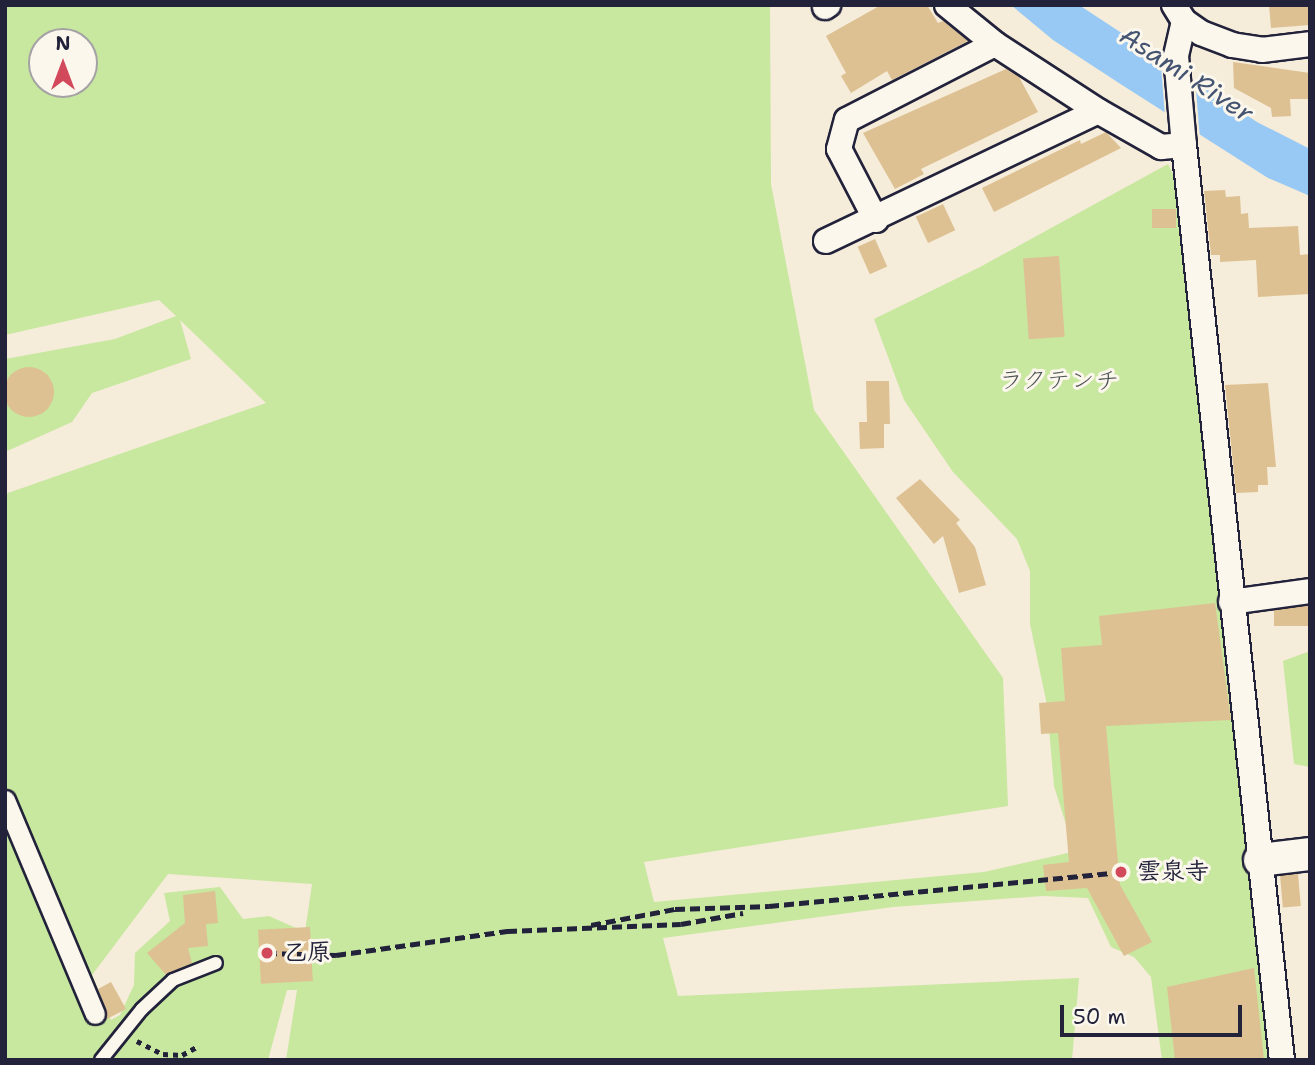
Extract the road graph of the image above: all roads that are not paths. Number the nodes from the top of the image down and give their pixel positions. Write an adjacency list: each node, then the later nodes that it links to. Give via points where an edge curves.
1 (947, 5): 3 (street)
2 (1179, 13): 4 (street, via 1232,46 1262,50); 6 (street, via 1177,56)
3 (995, 44): 5 (street); 7 (street, via 847,120 839,149)
4 (1310, 44)
5 (1098, 111): 6 (street, via 1161,147); 7 (street)
6 (1184, 145): 10 (street)
7 (876, 220): 8 (street)
8 (826, 241)
9 (1310, 591): 10 (street)
10 (1231, 602): 13 (street)
11 (5, 800): 15 (street)
12 (1310, 854): 13 (street)
13 (1260, 860): 17 (street)
14 (216, 962): 16 (lane, via 173,980 132,1020)
15 (95, 1013)
16 (101, 1060)
17 (1282, 1060)

